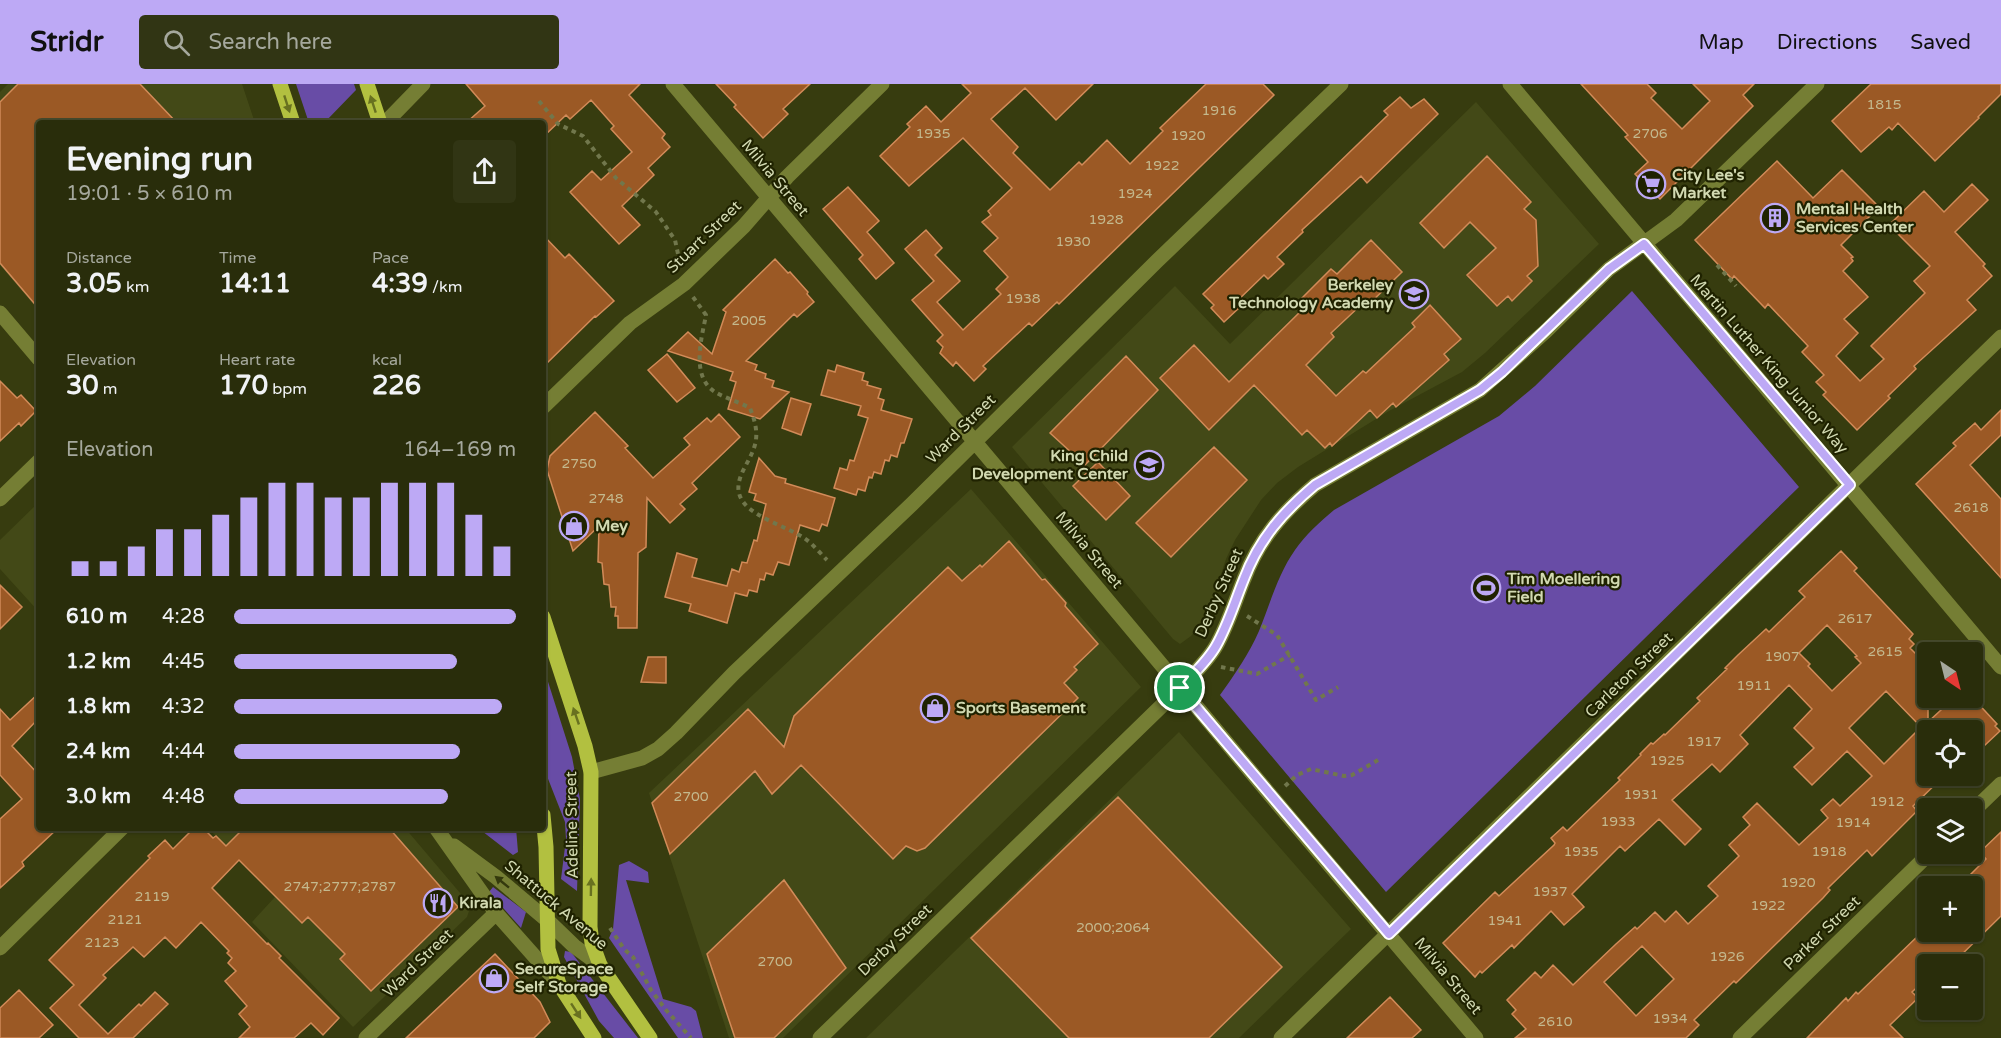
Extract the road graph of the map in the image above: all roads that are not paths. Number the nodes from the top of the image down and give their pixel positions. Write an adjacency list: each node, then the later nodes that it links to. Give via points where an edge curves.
1 (280, 84): 9 (main road, one-way to 9)
2 (367, 84): 10 (main road, one-way to 2)
3 (423, 84): 11 (street)
4 (673, 84): 12 (street, Milvia Street)
5 (882, 84): 12 (street, Stuart Street)
6 (1341, 84): 18 (street, Ward Street)
7 (1510, 84): 13 (street, Martin Luther King Junior Way)
8 (1817, 84): 13 (street, Derby Street, via 1676,220)
9 (292, 120)
10 (379, 120)
11 (388, 120)
12 (769, 198): 17 (street, Stuart Street, via 684,284 630,323); 18 (street, Milvia Street)
13 (1644, 244): 20 (street, Martin Luther King Junior Way); 24 (street, Derby Street, via 1609,269 1480,390 1315,485 1298,499 1277,520 1259,547 1215,648)
14 (0, 313): 16 (street)
15 (2001, 337): 20 (street, Carleton Street)
16 (36, 355)
17 (546, 404)
18 (975, 441): 24 (street, Milvia Street); 25 (street, Ward Street, via 676,733 642,758)
19 (36, 464): 21 (street)
20 (1850, 485): 23 (street, Martin Luther King Junior Way); 35 (street, Carleton Street)
21 (0, 499)
22 (546, 626): 25 (main road, Adeline Street, one-way to 22)
23 (2001, 667)
24 (1180, 688): 35 (street, Milvia Street); 42 (street, Derby Street)
25 (591, 772): 37 (main road, Adeline Street, one-way to 25, via 590,927)
26 (2001, 784): 27 (street)
27 (1983, 801)
28 (119, 831): 36 (street)
29 (439, 831): 31 (street, Shattuck Avenue)
30 (544, 831): 34 (main road, Adeline Street)
31 (447, 841): 33 (street, Shattuck Avenue); 34 (street, Shattuck Avenue, one-way to 31)
32 (1919, 864): 45 (street, Parker Street)
33 (496, 913): 38 (street, Shattuck Avenue); 39 (street, Ward Street)
34 (548, 920): 37 (street, Shattuck Avenue); 38 (main road, Adeline Street, via 548,949)
35 (1389, 934): 43 (street, Carleton Street); 44 (street, Milvia Street)
36 (0, 948)
37 (600, 965): 41 (main road, Shattuck Avenue)
38 (559, 984): 40 (main road, Shattuck Avenue, one-way to 40)
39 (366, 1038)
40 (594, 1038)
41 (650, 1038)
42 (820, 1038)
43 (1281, 1038)
44 (1476, 1038)
45 (1740, 1038)

